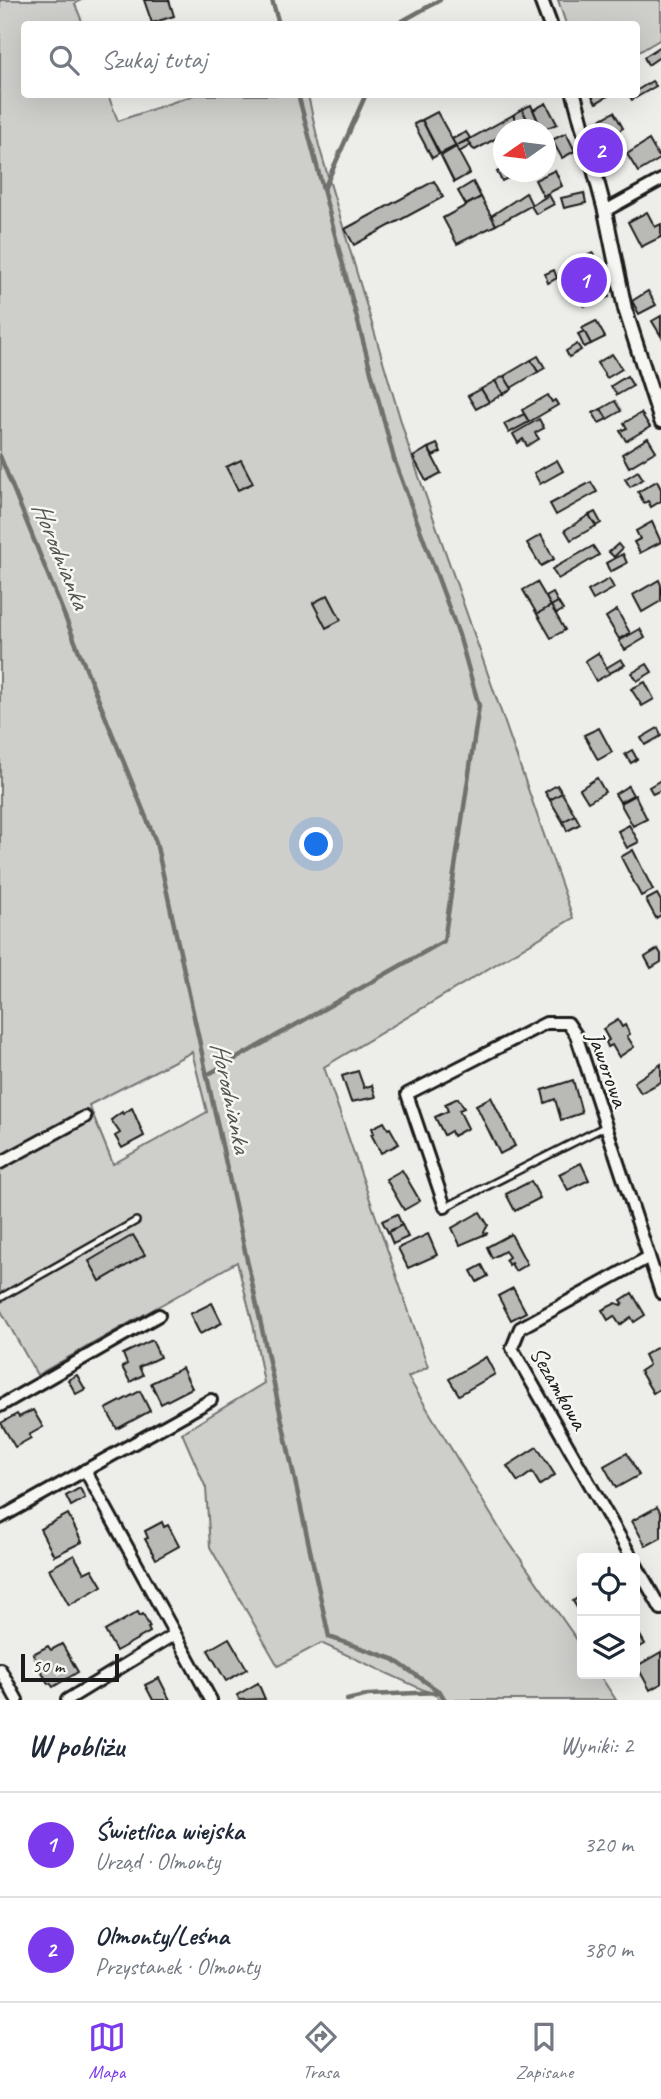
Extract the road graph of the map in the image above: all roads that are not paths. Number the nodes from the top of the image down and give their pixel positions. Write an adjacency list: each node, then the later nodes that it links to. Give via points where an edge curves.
1 (541, 0): 2 (street)
2 (549, 21)
3 (576, 98): 5 (street)
4 (661, 180): 5 (street)
5 (606, 211): 6 (street, via 625,309)
6 (661, 421)
7 (85, 1117): 9 (street)
8 (606, 1126): 10 (lane); 10 (street, Jaworowa, via 576,1035 568,1023 547,1023 407,1094); 12 (street, Jaworowa)
9 (0, 1164)
10 (445, 1207)
11 (136, 1221): 14 (lane)
12 (649, 1257): 13 (street, Jaworowa); 20 (street, Sezamkowa, via 520,1328 512,1349)
13 (661, 1293)
14 (0, 1298)
15 (159, 1315): 17 (street)
16 (211, 1400): 18 (street)
17 (0, 1406)
18 (85, 1471): 19 (street); 23 (street)
19 (0, 1518)
20 (629, 1553)
21 (640, 1572): 22 (street)
22 (661, 1609)
23 (175, 1634): 26 (street); 27 (street)
24 (0, 1669): 25 (street)
25 (17, 1700)
26 (67, 1700)
27 (211, 1700)

